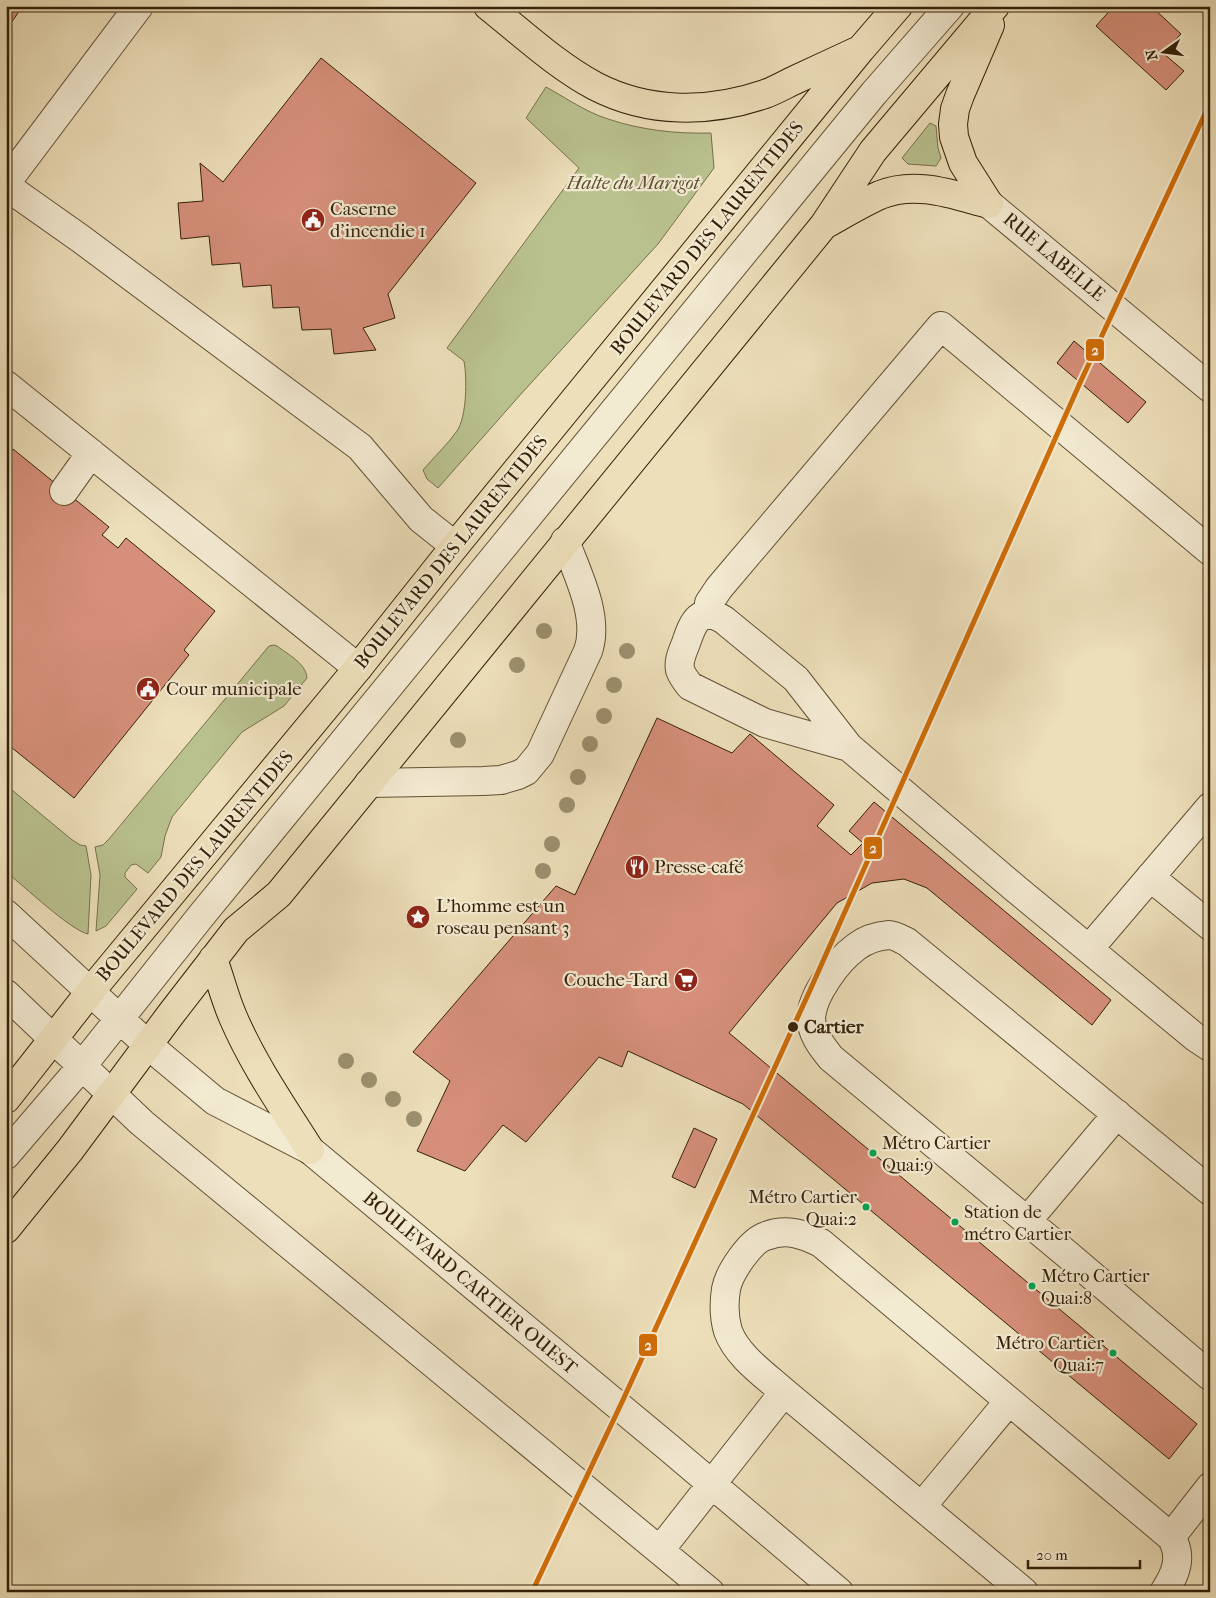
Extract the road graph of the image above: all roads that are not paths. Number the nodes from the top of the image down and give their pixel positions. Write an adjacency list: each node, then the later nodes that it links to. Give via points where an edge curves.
1 (139, 6): 7 (street)
2 (488, 6): 6 (main road, via 552,57 596,86 667,107 716,106 745,100 768,93)
3 (898, 6): 6 (main road, BOULEVARD DES LAURENTIDES)
4 (950, 6): 24 (street, BOULEVARD DES LAURENTIDES, via 874,93)
5 (997, 6): 8 (main road, via 960,95 953,124 960,158); 9 (main road, via 873,151)
6 (861, 49): 15 (main road, BOULEVARD DES LAURENTIDES)
7 (6, 184): 15 (street, via 360,447 421,519)
8 (990, 204): 9 (main road, via 935,190 906,189 880,195); 11 (street, RUE LABELLE)
9 (824, 225): 14 (main road)
10 (6, 385): 12 (street)
11 (1210, 388)
12 (91, 453): 13 (street); 18 (street)
13 (64, 491)
14 (565, 542): 20 (main road); 20 (street, via 589,608 593,634 540,754 532,765 518,775 483,782)
15 (455, 546): 18 (main road, BOULEVARD DES LAURENTIDES)
16 (1210, 551): 17 (street, via 940,326 719,588 709,603)
17 (708, 614): 19 (street, via 724,620 796,679); 19 (street, via 696,619 681,657 680,672 690,686 766,723)
18 (358, 668): 28 (main road, BOULEVARD DES LAURENTIDES)
19 (848, 747): 26 (street)
20 (369, 783): 27 (main road, via 279,894 236,930)
21 (1210, 807): 22 (street)
22 (1150, 877): 25 (street); 26 (street)
23 (6, 914): 28 (street, BOULEVARD CARTIER OUEST)
24 (201, 916): 27 (street, BOULEVARD DES LAURENTIDES); 30 (street, BOULEVARD DES LAURENTIDES)
25 (1210, 926)
26 (1089, 949): 32 (street)
27 (213, 959): 33 (main road); 38 (main road, via 237,1028)
28 (90, 992): 30 (street, BOULEVARD CARTIER OUEST); 31 (main road, BOULEVARD DES LAURENTIDES)
29 (6, 994): 31 (street)
30 (118, 1019): 33 (street, BOULEVARD CARTIER OUEST); 34 (street, BOULEVARD DES LAURENTIDES)
31 (53, 1039): 34 (street); 36 (main road, BOULEVARD DES LAURENTIDES)
32 (1207, 1043)
33 (148, 1045): 35 (main road); 38 (street, BOULEVARD CARTIER OUEST, via 215,1101)
34 (82, 1066): 35 (street); 39 (street, BOULEVARD DES LAURENTIDES)
35 (111, 1094): 42 (main road); 50 (street, via 209,1179)
36 (6, 1100)
37 (1117, 1114): 40 (street); 41 (street); 41 (street, via 907,942 891,935 868,940 840,963 818,993 813,1006 811,1019 822,1047 831,1058)
38 (310, 1150): 46 (street, BOULEVARD CARTIER OUEST)
39 (6, 1155)
40 (1210, 1191)
41 (1027, 1222): 43 (street)
42 (6, 1229)
43 (1210, 1376)
44 (784, 1392): 45 (street, via 746,1358 736,1344 728,1331 725,1303 726,1288 743,1256 764,1236 787,1232 821,1243); 46 (street); 48 (street)
45 (1009, 1401): 48 (street); 49 (street)
46 (712, 1484): 50 (street); 52 (street, BOULEVARD CARTIER OUEST)
47 (1210, 1487): 49 (street)
48 (922, 1506): 53 (street)
49 (1171, 1536): 54 (street, via 1178,1558 1176,1571)
50 (660, 1550): 51 (street)
51 (710, 1592)
52 (839, 1592)
53 (1024, 1592)
54 (1164, 1592)

